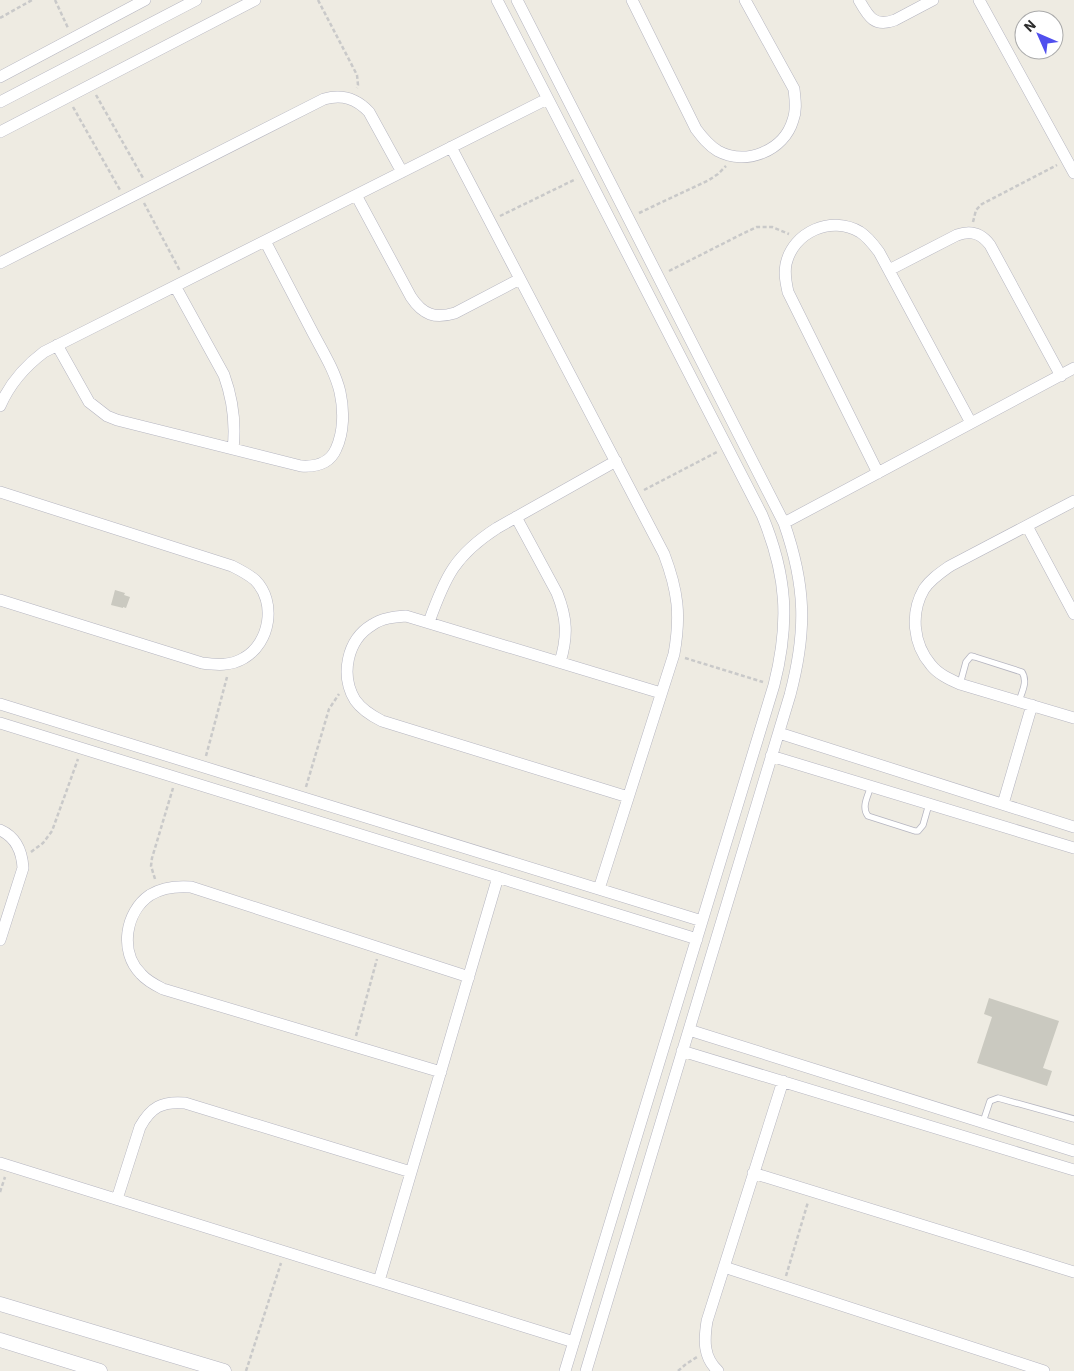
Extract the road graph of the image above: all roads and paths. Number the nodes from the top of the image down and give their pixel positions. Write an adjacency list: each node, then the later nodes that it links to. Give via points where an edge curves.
1 (32, 0): 14 (path)
2 (55, 0): 16 (path)
3 (146, 0): 16 (street)
4 (196, 0): 22 (street)
5 (255, 0): 18 (street)
6 (318, 0): 20 (path, via 357,75 358,85)
7 (497, 0): 21 (street)
8 (517, 0): 33 (street)
9 (632, 0): 25 (street, via 696,129 718,151)
10 (745, 0): 25 (street, via 794,89 796,104 787,134 776,145 748,157)
11 (859, 0): 12 (street, via 869,17 889,23)
12 (934, 0)
13 (979, 0): 26 (street)
14 (25, 2): 15 (path)
15 (0, 18)
16 (73, 38): 17 (street)
17 (0, 77)
18 (91, 85): 19 (street); 30 (path)
19 (68, 97): 23 (street); 32 (path)
20 (353, 99): 27 (street, via 369,112); 30 (street, via 344,96 324,99)
21 (548, 99): 24 (street); 29 (street)
22 (0, 102)
23 (0, 132)
24 (451, 147): 27 (street); 34 (street)
25 (732, 156): 33 (path, via 726,166 709,180)
26 (1067, 159): 28 (street); 35 (path, via 982,204 976,210)
27 (402, 172): 31 (street)
28 (1074, 173)
29 (586, 174): 34 (path); 48 (street)
30 (144, 190): 32 (street); 42 (path)
31 (356, 195): 36 (street); 41 (street, via 416,306 425,312 434,316 455,313)
32 (125, 200): 38 (street)
33 (628, 218): 40 (street)
34 (489, 221): 41 (street)
35 (972, 232): 39 (street, via 957,235); 45 (street, via 986,239 990,245)
36 (265, 241): 42 (street); 49 (street, via 336,380 342,405 342,431 339,444 328,460 311,467)
37 (798, 241): 39 (street, via 821,227 848,226 871,240); 40 (path, via 779,229 758,227); 51 (street, via 786,265 788,292)
38 (0, 263)
39 (889, 270): 47 (street)
40 (659, 277): 56 (street)
41 (520, 279): 50 (street)
42 (180, 284): 43 (street); 49 (street, via 229,389 234,419)
43 (57, 345): 46 (street, via 22,370); 49 (street, via 90,402 107,416)
44 (1074, 368): 45 (street)
45 (1060, 376): 47 (street)
46 (0, 406)
47 (971, 423): 51 (street)
48 (727, 447): 53 (path); 66 (street, via 762,515 779,562 785,611)
49 (233, 449)
50 (616, 461): 53 (street); 55 (street)
51 (878, 473): 56 (street)
52 (0, 492): 63 (street, via 245,572 264,594 268,622 256,648)
53 (633, 495): 61 (street, via 672,573 678,613)
54 (1074, 501): 57 (street)
55 (516, 517): 60 (street, via 482,538 458,561 440,591); 62 (street, via 562,606 566,634)
56 (784, 523): 74 (street, via 798,571 802,621 796,670)
57 (1027, 526): 59 (street); 65 (street, via 936,576 925,588 918,604 916,637 922,653 945,677)
58 (0, 600): 63 (street, via 202,663)
59 (1074, 614)
60 (429, 622): 62 (street); 64 (street, via 406,616 372,624 350,650)
61 (674, 654): 66 (path); 67 (street)
62 (560, 662): 67 (street)
63 (231, 664): 77 (path)
64 (348, 684): 80 (street, via 355,700 367,713 382,721); 81 (path, via 329,709)
65 (960, 684): 68 (street); 68 (lane, via 966,662 972,656 1022,672 1025,682)
66 (774, 685): 93 (street)
67 (661, 693): 80 (street)
68 (1019, 702): 70 (street)
69 (0, 704): 73 (street)
70 (1032, 706): 71 (street); 83 (street)
71 (1074, 718)
72 (0, 723): 75 (street)
73 (79, 729): 75 (street); 77 (street)
74 (778, 733): 76 (street); 83 (street)
75 (78, 746): 78 (street); 89 (path, via 52,832 43,843)
76 (772, 756): 79 (street); 98 (street)
77 (202, 767): 81 (street)
78 (177, 777): 85 (street); 91 (path, via 152,858 153,875)
79 (871, 786): 82 (street); 82 (lane, via 865,806 868,816 915,831 923,826)
80 (628, 797): 92 (street)
81 (303, 798): 84 (street)
82 (930, 804): 88 (street)
83 (1003, 804): 86 (street)
84 (329, 806): 85 (street); 92 (street)
85 (324, 823): 90 (street)
86 (1074, 827)
87 (0, 830): 89 (street, via 12,838)
88 (1074, 848)
89 (22, 857): 94 (street, via 23,868)
90 (498, 877): 95 (street); 97 (street)
91 (163, 889): 96 (street, via 191,887); 99 (street, via 139,905 127,932 132,960 139,973 164,989)
92 (599, 889): 93 (street)
93 (702, 921): 95 (street)
94 (0, 939)
95 (696, 939): 120 (street)
96 (380, 948): 97 (street); 99 (path)
97 (469, 977): 101 (street)
98 (689, 1030): 100 (street); 104 (street)
99 (353, 1046): 101 (street)
100 (682, 1051): 102 (street); 126 (street)
101 (441, 1072): 108 (street)
102 (782, 1081): 107 (street); 109 (street)
103 (1074, 1119): 104 (lane, via 998,1098 990,1101)
104 (983, 1123): 105 (street)
105 (1074, 1151)
106 (4, 1164): 111 (path); 112 (street)
107 (1074, 1170)
108 (411, 1172): 112 (street, via 174,1102 153,1110 140,1127); 116 (street)
109 (753, 1174): 110 (street); 114 (street)
110 (811, 1191): 115 (street); 117 (path)
111 (0, 1192)
112 (117, 1199): 113 (street)
113 (285, 1252): 116 (street); 124 (path)
114 (724, 1268): 117 (street); 121 (street, via 707,1321 704,1338)
115 (1074, 1272)
116 (379, 1281): 120 (street)
117 (783, 1287): 129 (street)
118 (0, 1304): 123 (street)
119 (0, 1340): 122 (street)
120 (574, 1342): 125 (street)
121 (707, 1354): 127 (path, via 696,1357); 128 (street)
122 (100, 1371)
123 (224, 1371)
124 (246, 1371)
125 (565, 1371)
126 (586, 1371)
127 (678, 1371)
128 (718, 1371)
129 (1044, 1371)

